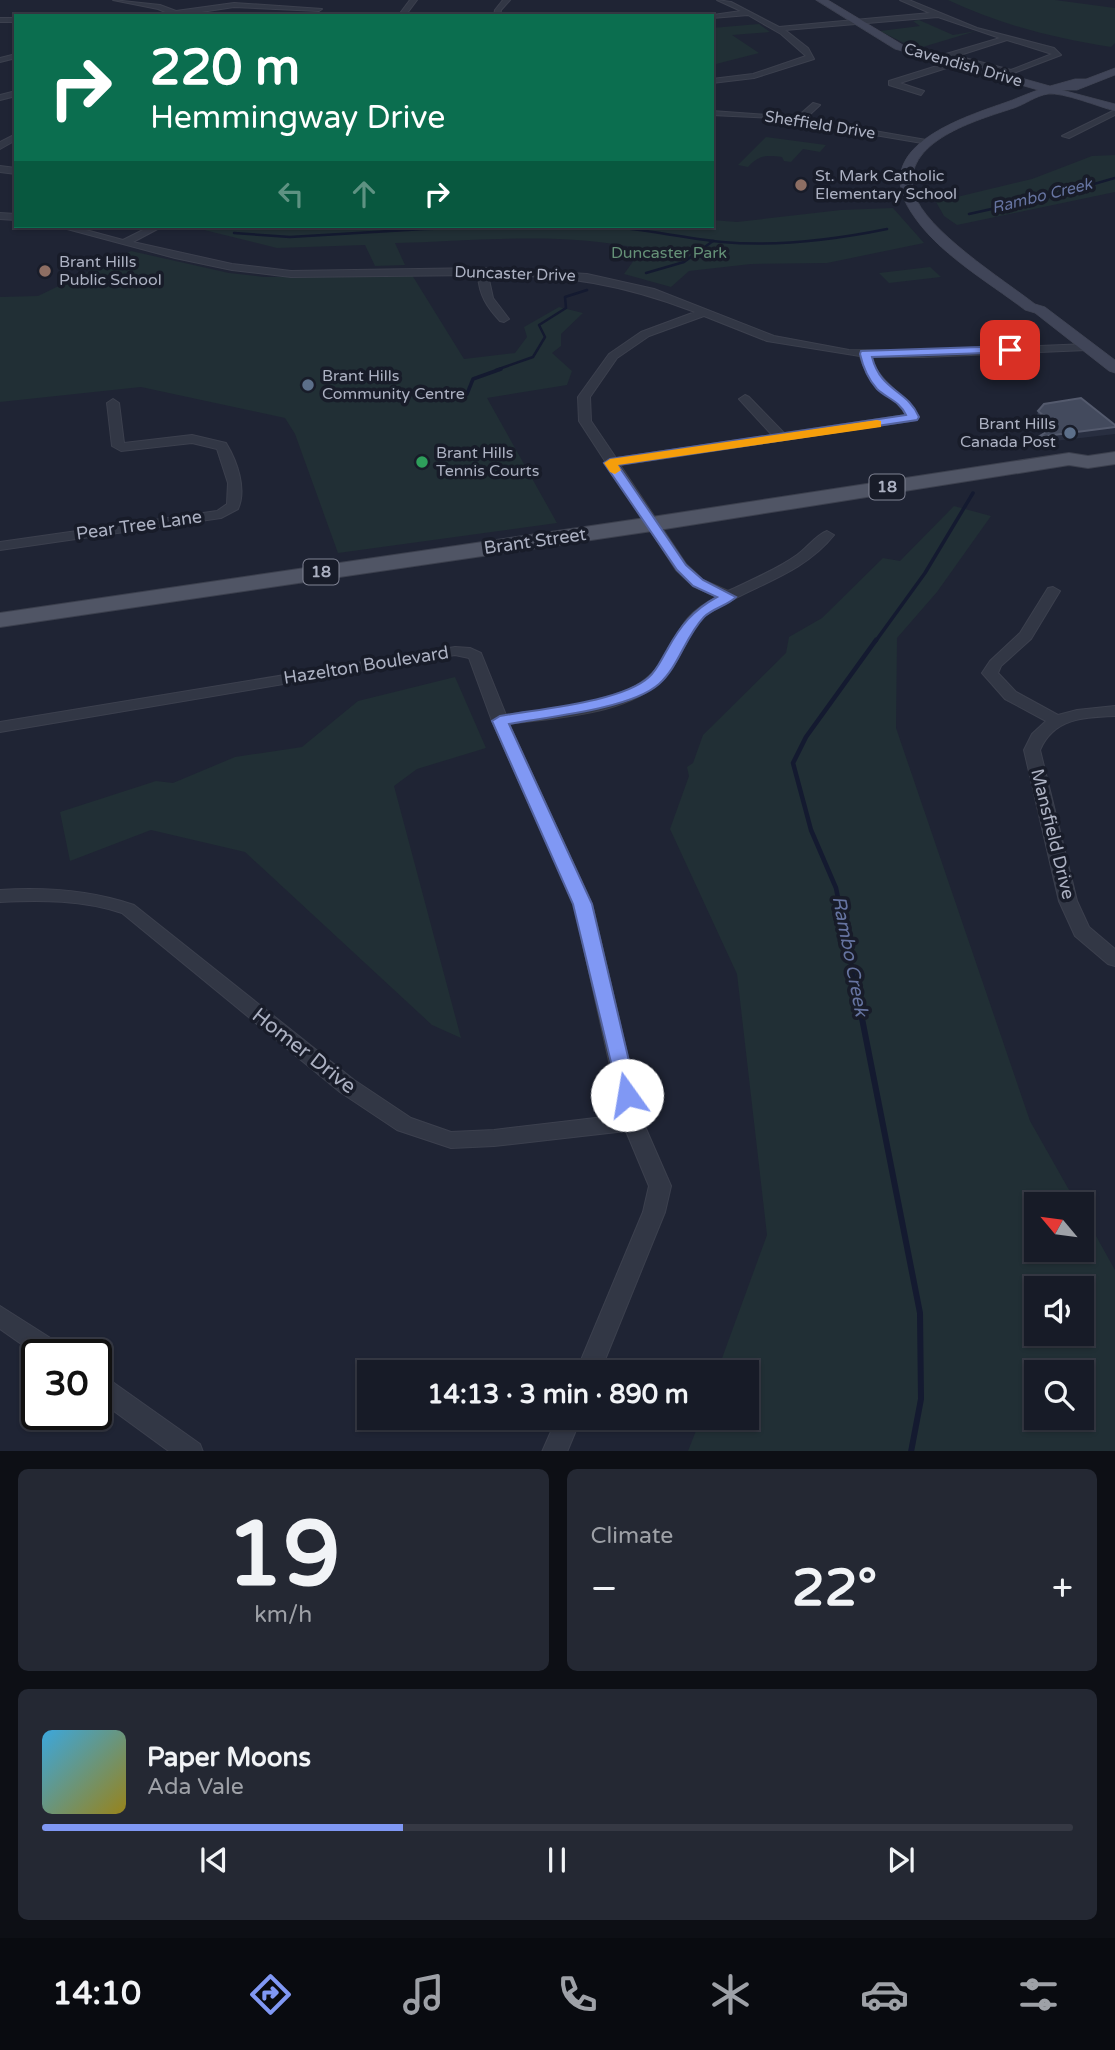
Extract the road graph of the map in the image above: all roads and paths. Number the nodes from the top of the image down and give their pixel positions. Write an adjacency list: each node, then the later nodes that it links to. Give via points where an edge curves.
1 (116, 0): 7 (street)
2 (414, 0): 12 (street)
3 (507, 0): 13 (street)
4 (720, 0): 10 (street)
5 (821, 0): 16 (main road, Cavendish Drive)
6 (903, 0): 14 (street, Cavendish Drive)
7 (129, 1): 11 (street)
8 (327, 2): 9 (street)
9 (317, 12): 11 (street, via 234,5)
10 (747, 13): 15 (street); 17 (street)
11 (180, 14)
12 (403, 14)
13 (497, 14)
14 (937, 15): 16 (street); 18 (street, Cavendish Drive)
15 (714, 16)
16 (859, 23): 17 (street); 23 (main road, Cavendish Drive, via 898,47)
17 (775, 29): 25 (street, via 811,57 754,76)
18 (1007, 38): 22 (street, Cavendish Drive, via 949,56); 22 (street, Cavendish Drive, via 1057,55 1011,72)
19 (0, 54): 20 (street)
20 (14, 57): 21 (street)
21 (0, 60)
22 (965, 60): 23 (street)
23 (952, 64): 26 (main road, Cavendish Drive); 27 (street, via 892,83)
24 (1115, 71): 26 (main road)
25 (714, 81)
26 (1054, 91): 29 (main road, Cavendish Drive); 33 (main road, via 964,122)
27 (921, 93)
28 (816, 105): 31 (street)
29 (1115, 110): 32 (street)
30 (714, 113): 31 (street, Sheffield Drive)
31 (799, 120): 33 (street, Sheffield Drive)
32 (1066, 136)
33 (928, 141): 41 (main road, via 917,152 906,177 907,191 920,218 943,242 1030,307 1029,312)
34 (68, 228): 36 (street, Duncaster Drive)
35 (155, 228): 36 (street)
36 (124, 243): 37 (street, Duncaster Drive, via 259,272)
37 (483, 271): 38 (street, Duncaster Drive, via 557,274 625,284); 39 (street, via 487,302)
38 (703, 313): 42 (street, Duncaster Drive, via 781,342); 51 (street, via 623,347 584,397 585,421)
39 (504, 319)
40 (1115, 346): 41 (main road)
41 (1081, 348): 42 (street, Duncaster Drive); 43 (main road); 44 (main road)
42 (865, 354): 47 (street, via 870,372 908,405 913,417)
43 (1115, 368)
44 (1115, 380)
45 (746, 399): 47 (street)
46 (113, 403): 54 (street, Pear Tree Lane, via 116,443 121,447 192,439 222,446 230,466 233,506 221,514)
47 (782, 438): 51 (street)
48 (1115, 448): 50 (main road, Brant Street / 18)
49 (1115, 458): 50 (main road, Brant Street / 18)
50 (1069, 459): 52 (main road, Brant Street / 18)
51 (610, 463): 52 (street)
52 (652, 524): 56 (street, via 689,575); 57 (main road, Brant Street / 18)
53 (827, 535): 56 (street, via 813,551)
54 (0, 546)
55 (1052, 591): 59 (street, via 1026,636 990,673 1015,698)
56 (729, 597): 60 (street, via 702,611 684,631 663,671 637,692)
57 (0, 620)
58 (1115, 711): 59 (street)
59 (1056, 720): 63 (street, Mansfield Drive, via 1036,735 1032,750 1065,888 1081,931)
60 (500, 721): 61 (street, Hazelton Boulevard, via 476,656 455,651); 64 (street, Hazelton Boulevard, via 583,904)
61 (0, 727)
62 (0, 896): 64 (street, Homer Drive, via 51,893 103,900 128,909 347,1086 404,1124 451,1140)
63 (1115, 959)
64 (633, 1122): 67 (street, Hazelton Boulevard, via 660,1186 654,1212)
65 (0, 1316): 66 (street)
66 (33, 1339)
67 (593, 1360)
68 (112, 1395): 70 (street)
69 (564, 1430): 71 (street)
70 (191, 1451)
71 (554, 1451)

